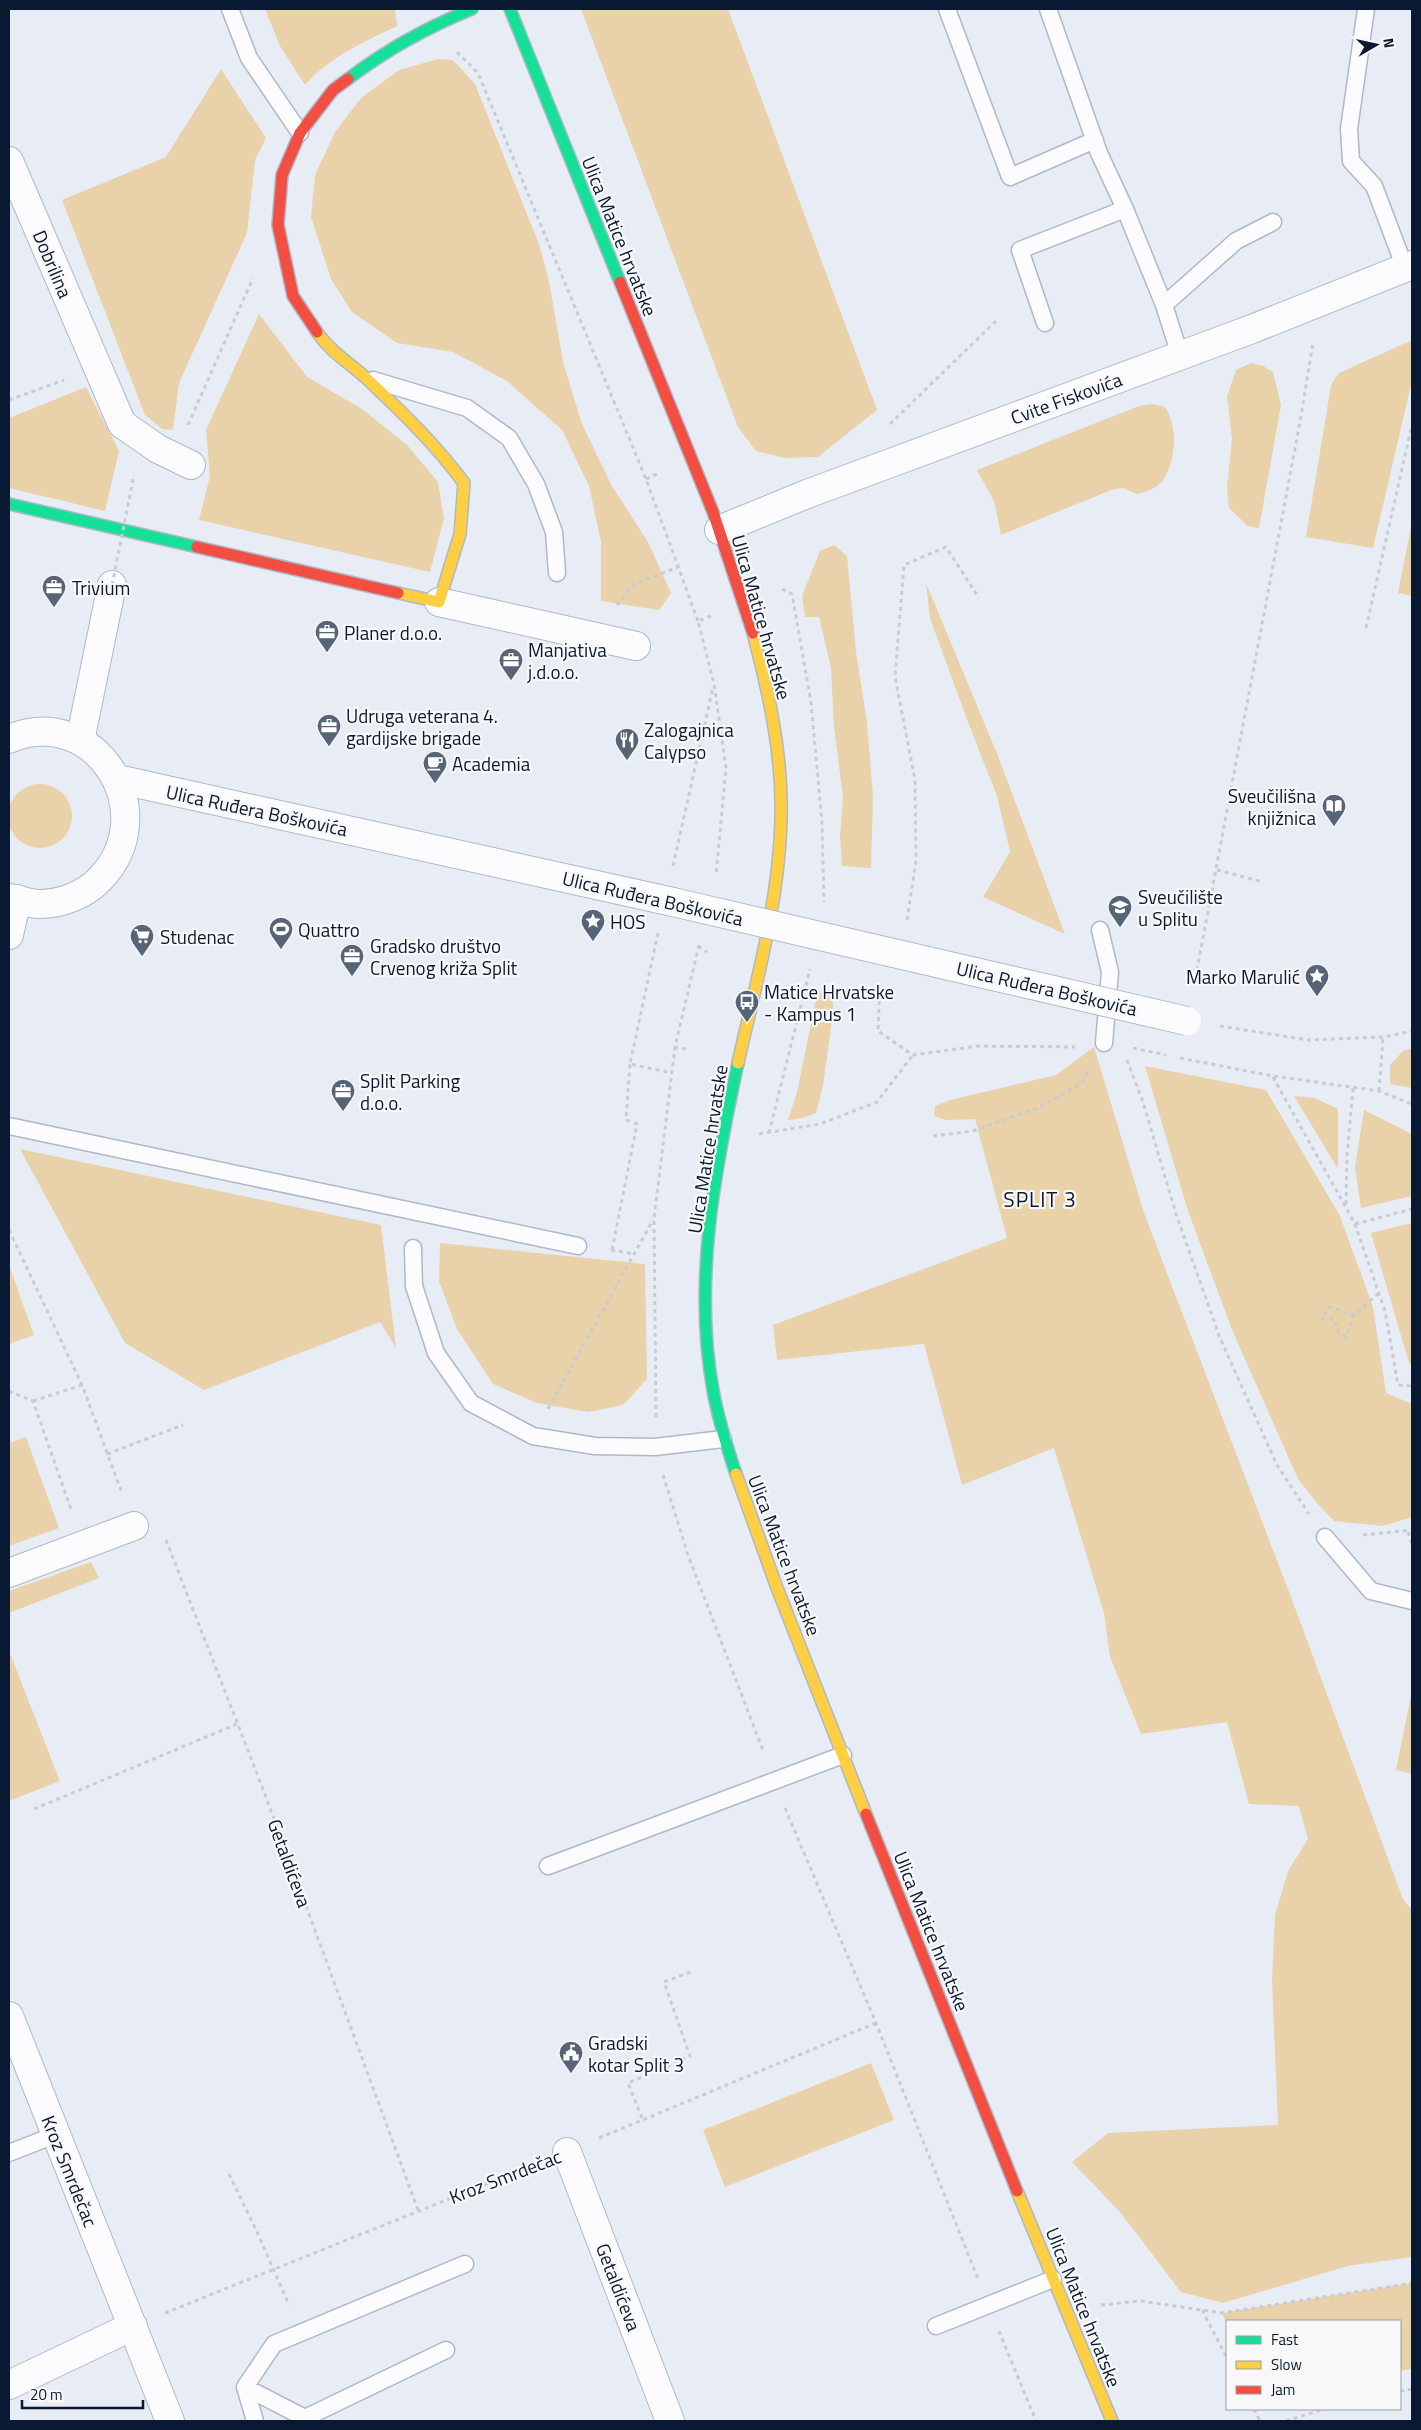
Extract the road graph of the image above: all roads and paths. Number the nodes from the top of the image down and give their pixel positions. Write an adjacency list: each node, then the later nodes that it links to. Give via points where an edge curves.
1 (230, 9): 8 (lane, via 249,58)
2 (472, 9): 7 (street)
3 (510, 9): 30 (street, Ulica Matice hrvatske)
4 (947, 9): 9 (lane, via 1010,176)
5 (1048, 9): 9 (lane)
6 (1366, 9): 14 (lane, via 1349,129 1352,161 1374,186)
7 (446, 20): 8 (street, via 373,60 333,90); 28 (path, via 458,54 478,73)
8 (300, 133): 13 (street, via 282,175)
9 (1095, 140): 11 (lane)
10 (9, 161): 20 (street, Dobrilina)
11 (1125, 209): 16 (lane); 18 (lane, via 1020,250)
12 (1273, 222): 16 (lane, via 1236,241)
13 (278, 225): 21 (street, via 293,296 325,344); 25 (path, via 188,423)
14 (1409, 266): 15 (street, Cvite Fiskovića)
15 (1320, 303): 19 (street, Cvite Fiskovića); 45 (path)
16 (1164, 305): 19 (lane)
17 (996, 321): 24 (path)
18 (1045, 323)
19 (1180, 356): 30 (street, Cvite Fiskovića, via 817,490)
20 (97, 367): 22 (path); 25 (street, Dobrilina, via 122,424 158,449)
21 (366, 378): 32 (lane, via 468,408 509,438 536,484 554,532); 35 (street, via 443,454 464,483 460,534)
22 (9, 400)
23 (1412, 425): 39 (path)
24 (886, 428)
25 (191, 465)
26 (657, 474): 28 (path)
27 (134, 475): 33 (path, bridge)
28 (646, 479): 31 (path)
29 (9, 504): 35 (street)
30 (719, 530): 91 (street, Ulica Matice hrvatske, via 770,704 781,793 778,874 711,1215 706,1303 710,1372)
31 (678, 566): 36 (path, via 633,585); 38 (path)
32 (558, 573)
33 (112, 585): 43 (street)
34 (979, 598): 50 (path, via 946,547 904,565 895,677 915,780 916,861)
35 (439, 602): 40 (street)
36 (618, 604)
37 (711, 616): 38 (path)
38 (698, 621): 41 (path)
39 (1366, 628)
40 (636, 646)
41 (714, 684): 46 (path, via 726,768); 49 (path)
42 (9, 739): 43 (street, via 38,732 60,734)
43 (80, 741): 44 (street, via 103,758)
44 (117, 779): 48 (street, via 126,809 124,838 113,865 93,886 67,900 38,904); 49 (street, Ulica Ruđera Boškovića)
45 (1217, 870): 47 (path); 57 (path)
46 (716, 877)
47 (1263, 882)
48 (13, 898): 52 (street)
49 (669, 901): 57 (street, Ulica Ruđera Boškovića, bridge); 66 (path)
50 (906, 926)
51 (1100, 930): 60 (lane, via 1110,972)
52 (9, 935)
53 (700, 938): 54 (path)
54 (698, 946): 55 (path); 62 (path, via 675,1047)
55 (707, 952)
56 (880, 978): 63 (path, via 878,1031)
57 (1187, 1021): 59 (path, via 1308,1040)
58 (1412, 1031): 59 (path)
59 (1383, 1037): 70 (path)
60 (1104, 1043): 61 (path); 63 (path, via 1064,1048 978,1046); 74 (path, via 1082,1084 1045,1104 973,1131)
61 (1123, 1046): 64 (path); 97 (path, via 1176,1214 1220,1338 1277,1465)
62 (686, 1049)
63 (913, 1055): 73 (path, via 877,1102 820,1124)
64 (1170, 1056)
65 (1179, 1058): 68 (path)
66 (630, 1064): 67 (path); 82 (path, via 626,1120 637,1124)
67 (672, 1073)
68 (1273, 1076): 69 (path); 75 (path)
69 (1353, 1088): 70 (path); 75 (path)
70 (1379, 1091): 71 (path)
71 (1412, 1104)
72 (9, 1126): 80 (lane)
73 (769, 1133)
74 (933, 1136)
75 (1346, 1205): 78 (path)
76 (1412, 1210): 78 (path)
77 (654, 1220): 90 (path)
78 (1355, 1224): 83 (path)
79 (9, 1230): 85 (path)
80 (578, 1246)
81 (413, 1248): 90 (lane, via 414,1286 436,1352 471,1403)
82 (612, 1250)
83 (1378, 1293): 84 (path); 86 (path, via 1385,1312 1398,1384)
84 (1355, 1314): 84 (path, via 1346,1337 1339,1333 1334,1320 1322,1319 1329,1307 1347,1315)
85 (82, 1385): 88 (path); 92 (path)
86 (1412, 1386)
87 (9, 1391): 88 (path)
88 (33, 1401): 99 (path)
89 (183, 1425): 92 (path)
90 (533, 1436): 91 (lane, via 594,1446 654,1448)
91 (723, 1439): 103 (street, Ulica Matice hrvatske, via 765,1557)
92 (107, 1454): 93 (path)
93 (134, 1526): 99 (street)
94 (1412, 1530): 95 (path)
95 (1408, 1532): 97 (path); 98 (path)
96 (164, 1535): 102 (path, Getaldićeva)
97 (1325, 1537): 101 (lane, via 1371,1591)
98 (1412, 1544)
99 (84, 1546): 100 (street)
100 (9, 1573)
101 (1412, 1601)
102 (237, 1724): 104 (path); 114 (path, Getaldićeva)
103 (843, 1755): 105 (lane); 117 (street, Ulica Matice hrvatske)
104 (34, 1809)
105 (548, 1866)
106 (693, 1971): 109 (path, via 664,1982 690,2056 628,2083)
107 (9, 2016): 110 (street, Kroz Smrdečac)
108 (876, 2024): 109 (path, Kroz Smrdečac)
109 (642, 2118): 111 (path, Kroz Smrdečac)
110 (55, 2135): 112 (lane); 121 (street, Kroz Smrdečac)
111 (567, 2152): 114 (path, Kroz Smrdečac); 132 (street, Getaldićeva)
112 (9, 2153)
113 (228, 2174): 116 (path)
114 (418, 2210): 116 (path, Kroz Smrdečac)
115 (465, 2264): 123 (lane)
116 (274, 2269): 121 (path, Kroz Smrdečac); 123 (path)
117 (1053, 2279): 119 (street, Ulica Matice hrvatske); 122 (lane)
118 (1412, 2283): 120 (path, via 1222,2313)
119 (1066, 2308): 120 (path, via 1141,2300); 133 (street, Ulica Matice hrvatske)
120 (1202, 2310): 125 (path)
121 (133, 2326): 126 (street); 130 (street, Kroz Smrdečac)
122 (936, 2326)
123 (301, 2333): 127 (lane, via 274,2344)
124 (446, 2350): 129 (lane)
125 (1226, 2356)
126 (9, 2384)
127 (245, 2386): 129 (lane); 131 (lane)
128 (1321, 2410): 134 (path)
129 (306, 2419)
130 (170, 2421)
131 (255, 2421)
132 (670, 2421)
133 (1112, 2421)
134 (1286, 2421)

